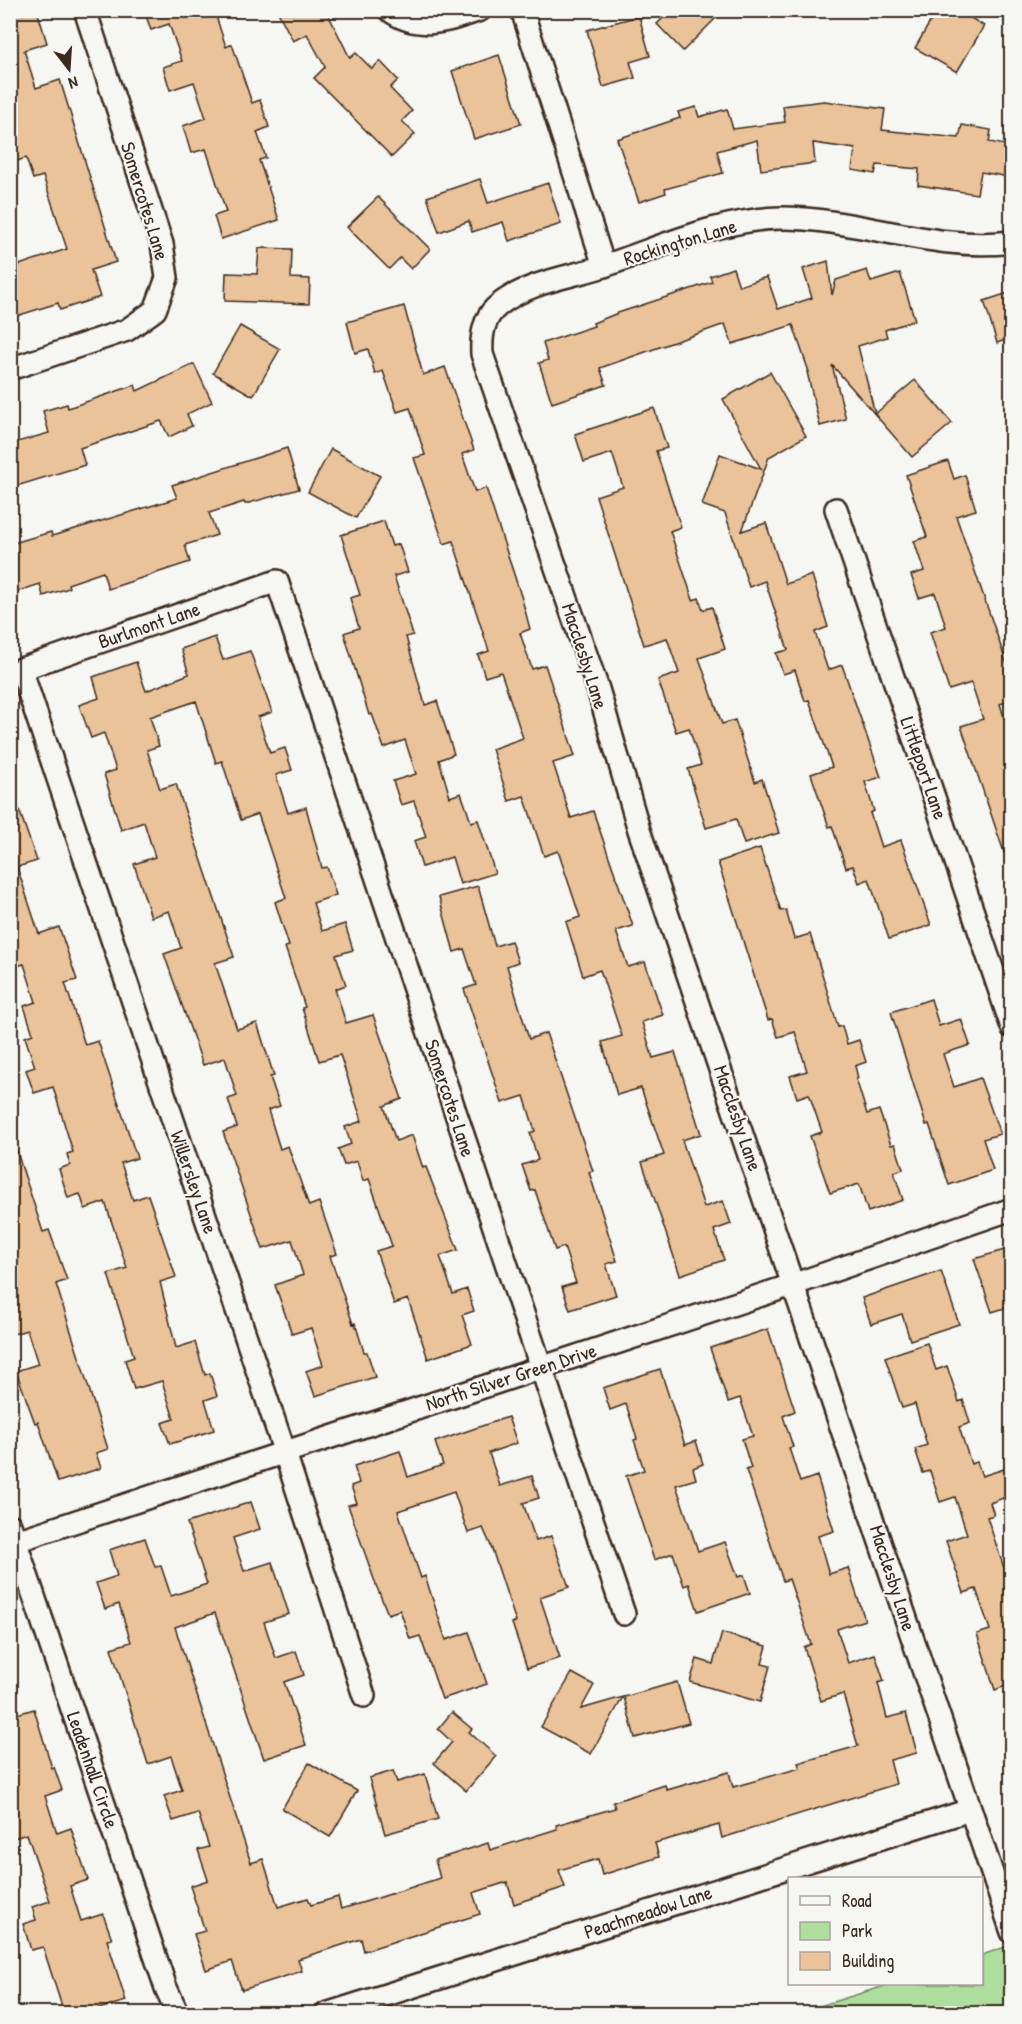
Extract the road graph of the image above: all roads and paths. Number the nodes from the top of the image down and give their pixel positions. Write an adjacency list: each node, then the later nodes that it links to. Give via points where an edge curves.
1 (85, 10): 8 (street, Somercotes Lane, via 162,244 167,279 155,310 127,330)
2 (389, 10): 3 (street, via 402,20 425,24)
3 (480, 10)
4 (522, 10): 6 (street)
5 (1011, 242): 6 (street, Rockington Lane, via 956,243 832,222 779,218 701,232)
6 (604, 266): 7 (street, Rockington Lane, via 527,290)
7 (498, 305): 14 (street, Macclesby Lane, via 481,330 482,354 598,689 639,830)
8 (10, 369)
9 (836, 509): 12 (street, Littleport Lane)
10 (277, 581): 11 (street, Burlmont Lane); 15 (street, Somercotes Lane)
11 (21, 669): 16 (street, Willersley Lane)
12 (1011, 1027)
13 (1011, 1209): 14 (street, North Silver Green Drive)
14 (795, 1284): 15 (street, North Silver Green Drive); 20 (street, Macclesby Lane)
15 (540, 1366): 16 (street, North Silver Green Drive); 18 (street, Somercotes Lane)
16 (285, 1453): 17 (street, North Silver Green Drive); 19 (street, Willersley Lane)
17 (12, 1536): 22 (street, Leadenhall Circle, via 166,1988)
18 (624, 1614)
19 (364, 1696)
20 (970, 1810): 21 (street, Macclesby Lane); 23 (street, Peachmeadow Lane)
21 (1011, 1932)
22 (178, 2013)
23 (326, 2013)

